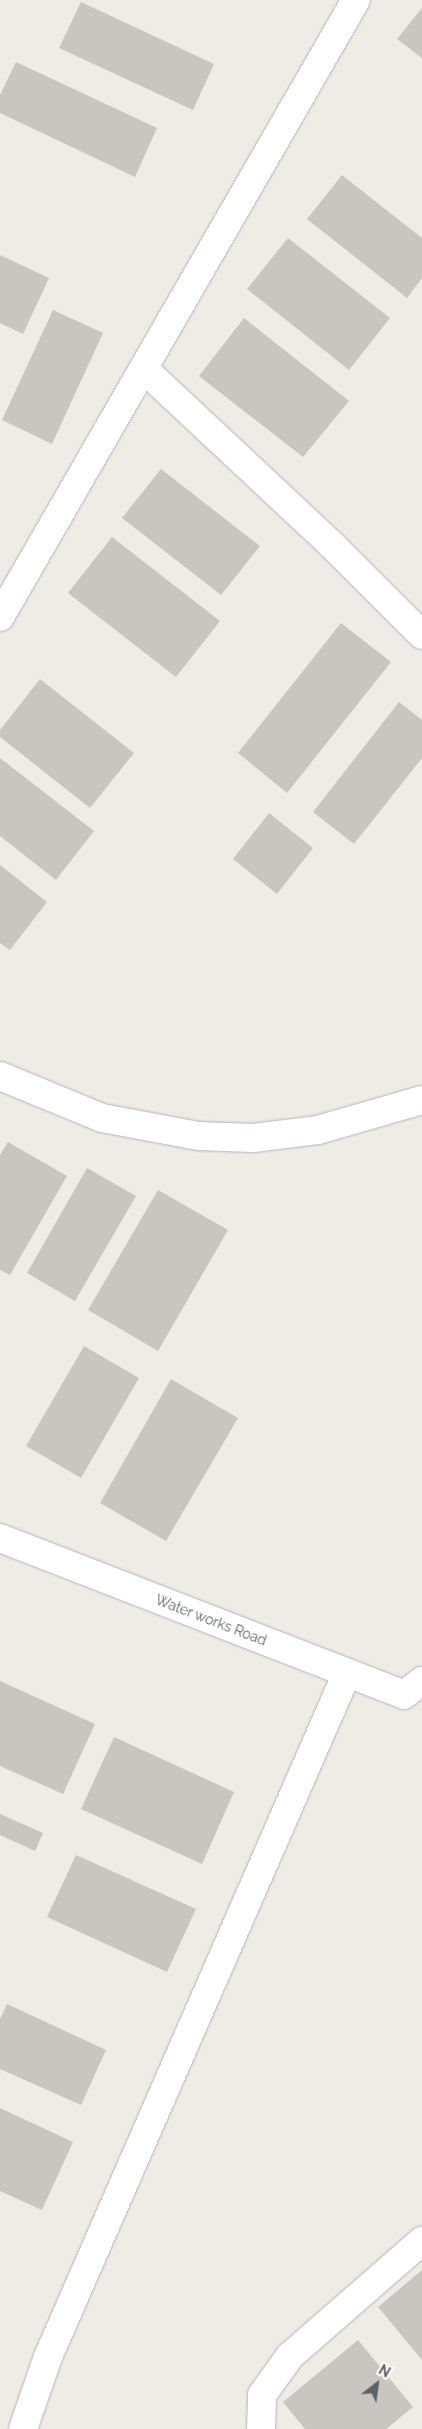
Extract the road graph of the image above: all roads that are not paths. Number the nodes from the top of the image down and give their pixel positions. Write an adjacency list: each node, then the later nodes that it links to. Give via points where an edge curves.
1 (356, 0): 2 (street)
2 (145, 370): 3 (street); 4 (street, via 332,545)
3 (0, 617)
4 (422, 635)
5 (0, 1076): 6 (street, via 102,1118 198,1136 253,1138 318,1130)
6 (422, 1100)
7 (0, 1538): 8 (street, Water works Road)
8 (347, 1673): 9 (street, Water works Road); 11 (street, via 48,2357)
9 (416, 1693)
10 (422, 2241): 12 (street, via 290,2356 262,2395)
11 (24, 2429)
12 (261, 2429)

